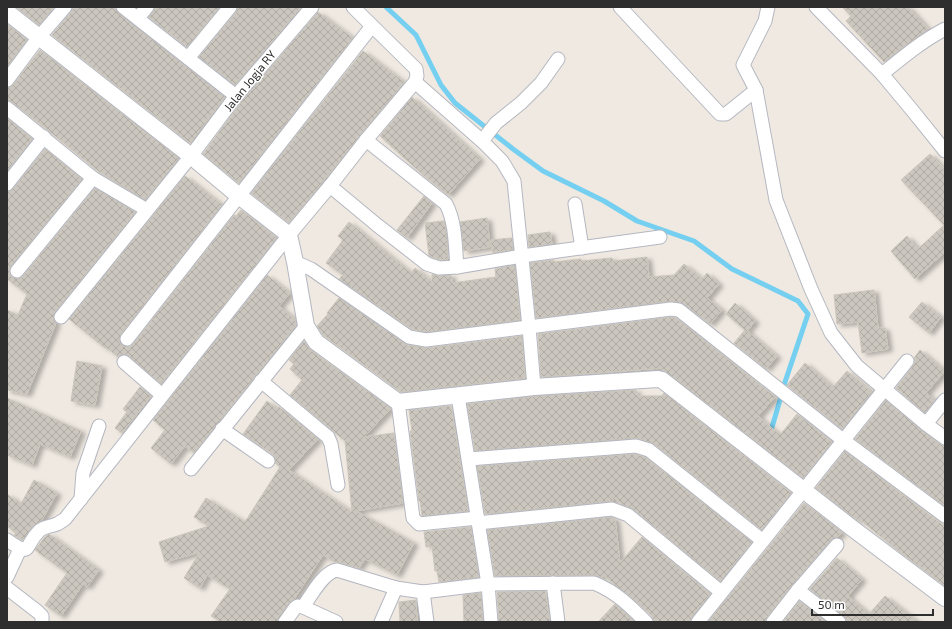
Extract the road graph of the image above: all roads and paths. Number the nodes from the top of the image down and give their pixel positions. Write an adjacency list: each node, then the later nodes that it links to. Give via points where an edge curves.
1 (65, 7): 14 (street)
2 (124, 7): 11 (street)
3 (147, 7): 11 (street)
4 (230, 7): 15 (street)
5 (312, 7): 21 (street, Jalan Jogja RY)
6 (353, 7): 12 (street)
7 (620, 7): 20 (street, via 720,114 726,114)
8 (768, 7): 20 (street, via 766,21 743,65)
9 (816, 7): 17 (street)
10 (7, 12): 14 (street)
11 (138, 18): 15 (street)
12 (372, 26): 19 (street, via 416,69); 31 (street)
13 (945, 29): 17 (street)
14 (39, 37): 18 (street); 27 (street)
15 (188, 58): 21 (street)
16 (558, 59): 24 (street, via 541,83 494,125)
17 (882, 74): 26 (street)
18 (7, 80)
19 (415, 82): 24 (street); 25 (street)
20 (756, 90): 49 (street, via 776,200 811,289 832,333 857,366)
21 (236, 96): 27 (street, Jalan Jogja RY)
22 (7, 108): 23 (street)
23 (44, 137): 28 (street); 29 (street)
24 (484, 138): 37 (street, via 514,181)
25 (366, 140): 30 (street); 39 (street, via 446,204 453,225)
26 (945, 151)
27 (191, 156): 31 (street); 33 (street, Jalan Jogja RY)
28 (93, 178): 33 (street); 40 (street)
29 (7, 184)
30 (330, 186): 34 (street); 39 (street, via 427,264 439,268)
31 (239, 196): 34 (street); 44 (street)
32 (575, 204): 36 (street)
33 (147, 210): 41 (street, Jalan Jogja RY)
34 (288, 235): 38 (street); 50 (street)
35 (660, 238): 36 (street)
36 (582, 248): 37 (street)
37 (522, 256): 39 (street); 43 (street)
38 (295, 262): 42 (street); 43 (street, via 311,268 409,337 426,340)
39 (456, 267)
40 (17, 271)
41 (61, 317)
42 (306, 326): 47 (street); 53 (street, via 316,342)
43 (529, 327): 48 (street); 58 (street, via 679,310)
44 (127, 339)
45 (907, 361): 49 (street)
46 (124, 362): 50 (street)
47 (262, 381): 56 (street); 62 (street, via 328,437)
48 (534, 387): 51 (street); 63 (street, via 662,380)
49 (885, 389): 54 (street); 58 (street)
50 (162, 395): 64 (street)
51 (458, 396): 53 (street); 59 (street)
52 (945, 400): 54 (street)
53 (398, 402): 66 (street, via 413,518 420,524)
54 (926, 424): 57 (street)
55 (99, 426): 64 (street, via 83,473)
56 (222, 429): 60 (street); 61 (street)
57 (945, 438)
58 (843, 440): 63 (street); 65 (street)
59 (469, 459): 66 (street); 68 (street, via 643,447)
60 (268, 461)
61 (191, 469)
62 (338, 485)
63 (804, 490): 68 (street); 79 (street)
64 (81, 499): 70 (street, via 64,519 57,524 46,526 39,531 28,548)
65 (945, 516)
66 (478, 521): 73 (street); 78 (street, via 612,509 628,515)
67 (7, 540): 70 (street)
68 (763, 542): 78 (street)
69 (836, 545): 76 (street)
70 (20, 549): 71 (street)
71 (7, 577)
72 (553, 583): 73 (street); 87 (street); 88 (street, via 594,583 607,588)
73 (488, 584): 77 (street); 86 (street)
74 (7, 588): 81 (street, via 38,612 42,616)
75 (396, 588): 77 (street); 80 (street, via 337,570 331,571); 84 (street)
76 (798, 590): 90 (street); 91 (street)
77 (423, 592): 85 (street)
78 (721, 592): 89 (street)
79 (945, 598)
80 (303, 607): 82 (street, via 295,608); 83 (street)
81 (42, 622)
82 (284, 622)
83 (336, 622)
84 (381, 622)
85 (427, 622)
86 (491, 622)
87 (558, 622)
88 (646, 622)
89 (698, 622)
90 (773, 622)
91 (839, 622)

